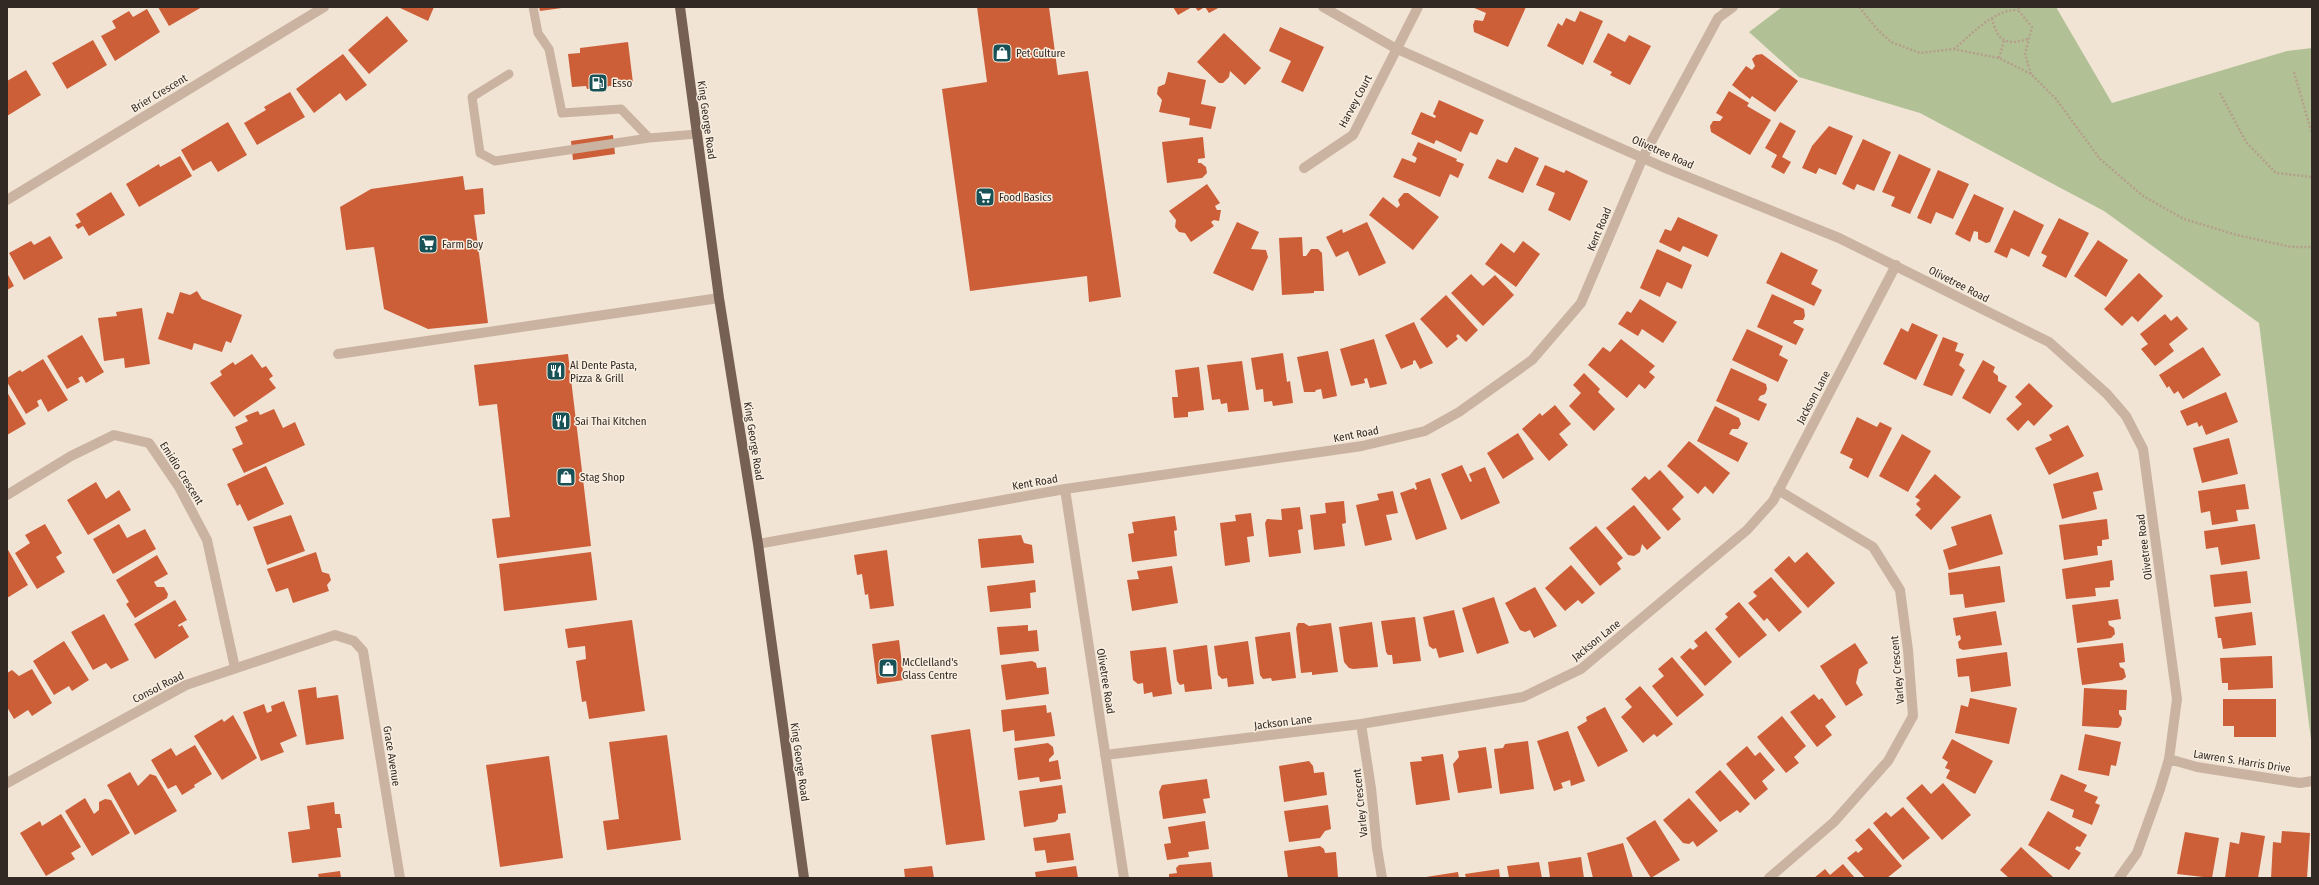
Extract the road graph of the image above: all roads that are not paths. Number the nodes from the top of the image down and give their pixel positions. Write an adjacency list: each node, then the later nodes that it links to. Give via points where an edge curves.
1 (324, 7): 13 (street, Brier Crescent)
2 (533, 7): 10 (lane, via 538,32 549,49 562,113 621,110)
3 (680, 7): 9 (main road, King George Road)
4 (1323, 7): 7 (street, Olivetree Road)
5 (1418, 7): 7 (street, Harvey Court)
6 (1733, 7): 11 (street, Kent Road, via 1718,18)
7 (1395, 48): 11 (street, Olivetree Road); 12 (street, Harvey Court, via 1353,135)
8 (509, 74): 10 (lane, via 472,97 480,154 494,161)
9 (697, 134): 10 (lane); 15 (main road, King George Road)
10 (649, 138)
11 (1643, 157): 14 (street, Olivetree Road, via 1840,238); 17 (street, Kent Road, via 1581,303 1532,360 1459,412 1425,431 1362,446)
12 (1304, 168)
13 (7, 200)
14 (1896, 265): 18 (street, Jackson Lane); 25 (street, Olivetree Road, via 2049,342 2107,394 2126,416 2144,449 2176,699)
15 (719, 298): 16 (street); 20 (main road, King George Road)
16 (338, 354)
17 (1065, 489): 20 (street, Kent Road); 24 (street, Olivetree Road)
18 (1778, 490): 23 (street, Jackson Lane, via 1773,501 1747,530 1581,669 1522,697); 32 (street, Varley Crescent, via 1873,547 1900,590 1908,650 1912,716 1888,761 1834,822)
19 (7, 495): 22 (street, Emidio Crescent, via 71,456 114,435 149,443 179,487 207,540)
20 (758, 544): 29 (main road, King George Road)
21 (354, 641): 22 (street, Consol Road, via 335,635); 28 (street, Grace Avenue, via 363,651)
22 (235, 668): 27 (street, Consol Road, via 186,685)
23 (1361, 724): 24 (street, Jackson Lane); 31 (street, Varley Crescent)
24 (1106, 755): 30 (street, Olivetree Road)
25 (2169, 759): 26 (street, Lawren S. Harris Drive, via 2197,767 2300,783); 33 (street, Olivetree Road, via 2137,853)
26 (2312, 781)
27 (7, 783)
28 (400, 878)
29 (804, 878)
30 (1124, 878)
31 (1382, 878)
32 (1770, 878)
33 (2119, 878)

